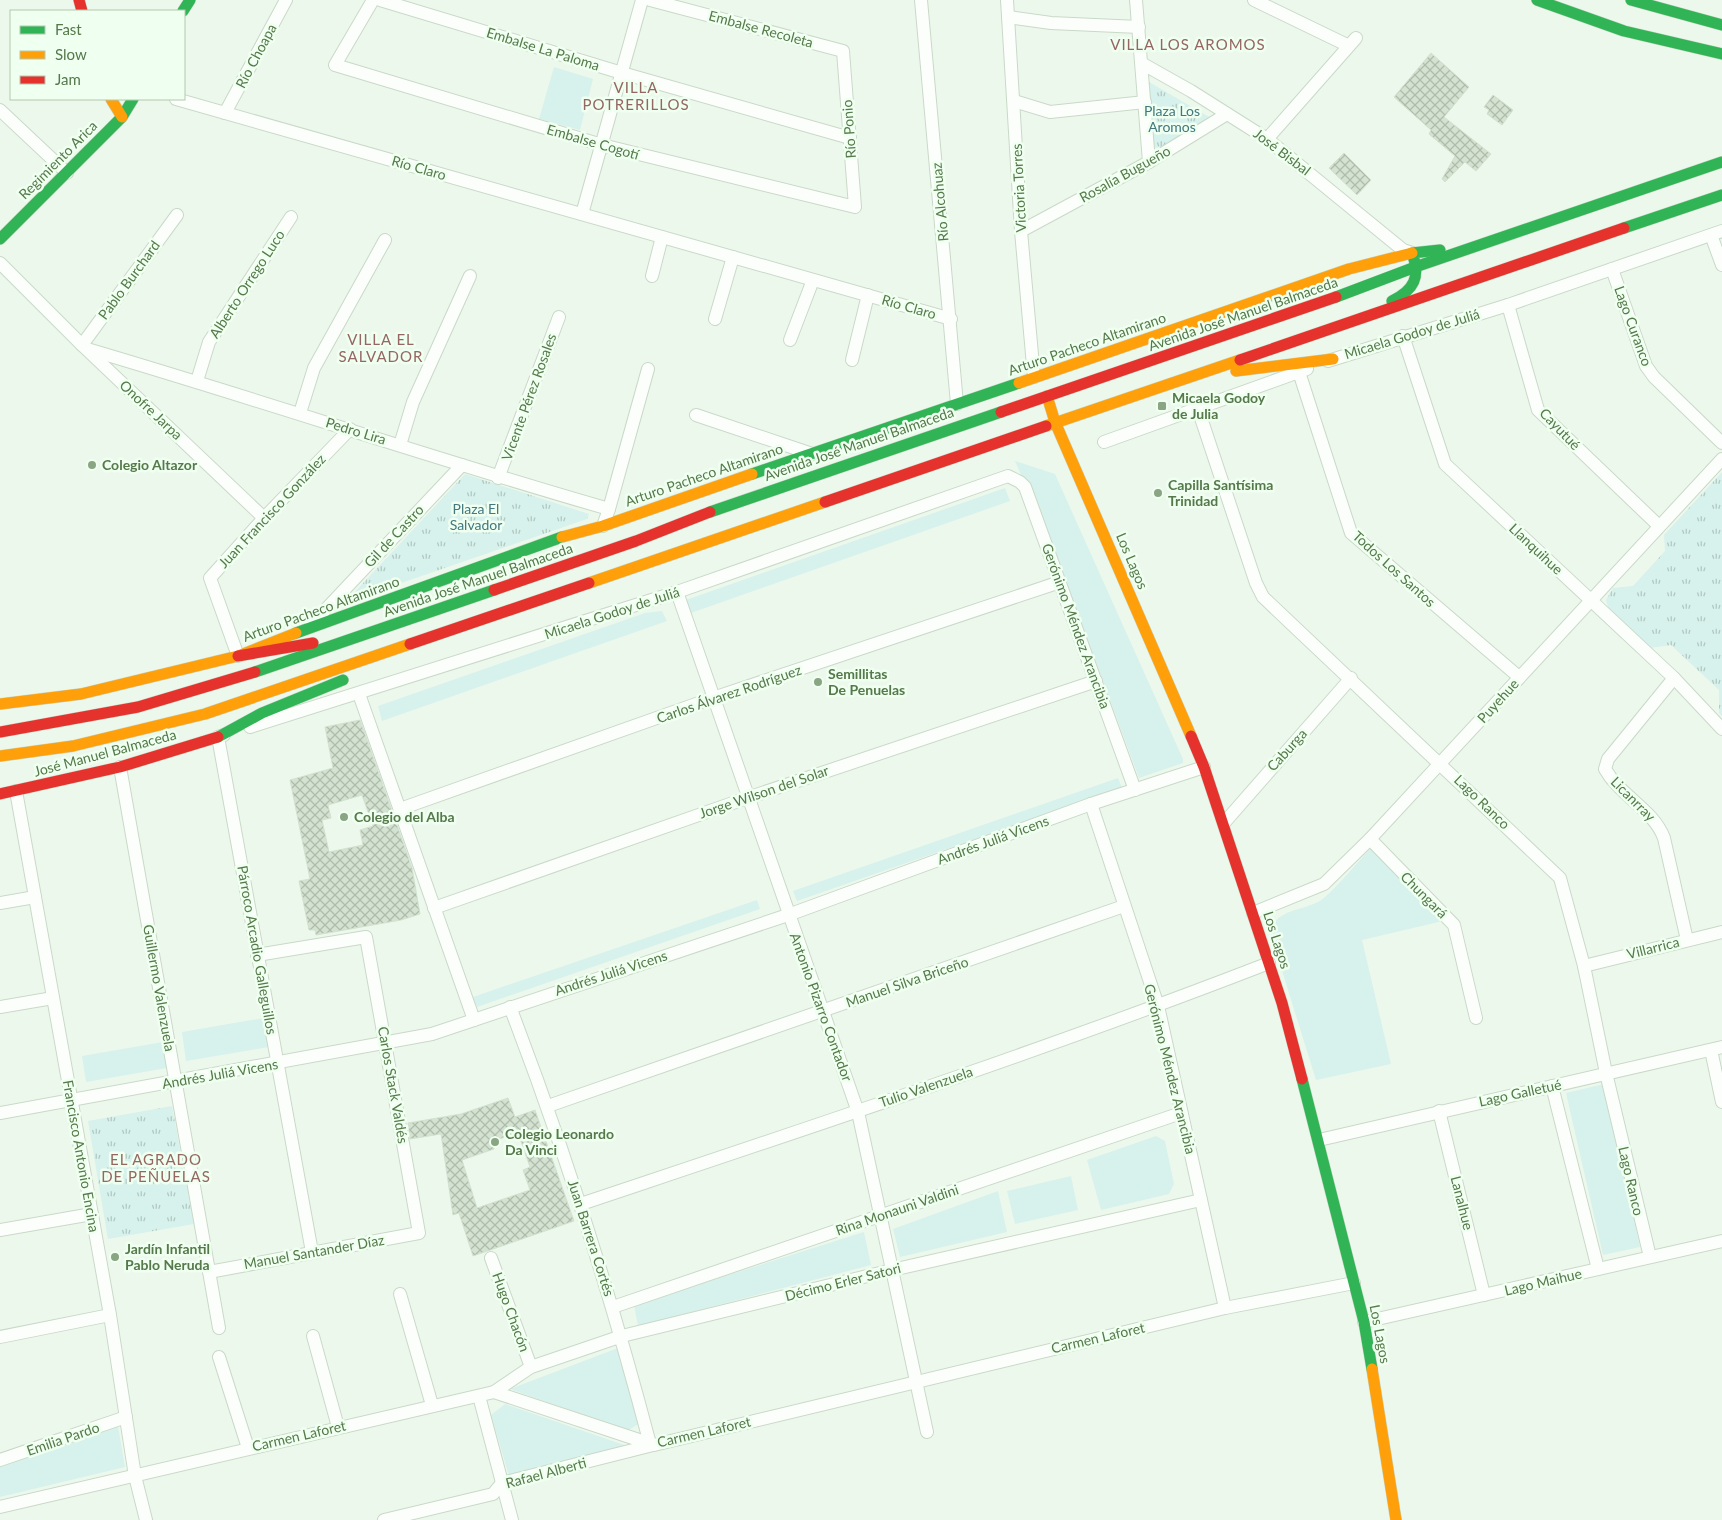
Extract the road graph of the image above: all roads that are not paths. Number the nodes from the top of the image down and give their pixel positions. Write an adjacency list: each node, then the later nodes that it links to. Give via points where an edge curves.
1 (286, 0): 25 (street, Río Choapa)
2 (372, 0): 30 (street, Embalse Cogotí, via 335,65)
3 (380, 0): 18 (street, Embalse La Paloma)
4 (642, 0): 18 (street)
5 (650, 0): 15 (street, Embalse Recoleta)
6 (921, 0): 58 (street, Río Alcohuaz)
7 (1007, 0): 12 (street, Victoria Torres)
8 (1136, 0): 14 (street)
9 (1254, 0): 29 (street, via 1351,41)
10 (1537, 0): 16 (main road, via 1624,31)
11 (1631, 0): 13 (main road)
12 (1008, 17): 14 (street, via 1051,23); 22 (street, Victoria Torres)
13 (1722, 25)
14 (1139, 27): 17 (street)
15 (843, 51): 28 (street, Río Ponio)
16 (1722, 54)
17 (1142, 64): 23 (street); 26 (street, José Bisbal)
18 (622, 73): 28 (street, Embalse La Paloma); 30 (street)
19 (112, 100): 27 (main road)
20 (131, 100): 27 (main road, Regimiento Arica)
21 (180, 100): 25 (street, Río Claro)
22 (1014, 101): 23 (street, via 1050,112); 39 (street, Victoria Torres)
23 (1145, 102): 31 (street)
24 (0, 110): 33 (street)
25 (225, 113): 36 (street, Río Claro)
26 (1227, 114): 29 (street, José Bisbal); 31 (street, Rosalía Bugueño)
27 (122, 117): 33 (main road, Regimiento Arica)
28 (850, 138): 35 (street, Río Ponio)
29 (1267, 139): 45 (street, José Bisbal, via 1403,250)
30 (602, 146): 35 (street, Embalse Cogotí); 36 (street)
31 (1149, 162): 39 (street, Rosalía Bugueño)
32 (1722, 162): 44 (main road, Avenida José Manuel Balmaceda)
33 (67, 173): 42 (main road, Regimiento Arica)
34 (1722, 195): 59 (main road)
35 (855, 207)
36 (582, 214): 41 (street, Río Claro)
37 (177, 216): 62 (street, Pablo Burchard)
38 (291, 217): 69 (street, Alberto Orrego Luco, via 209,342)
39 (1021, 231): 68 (street, Victoria Torres)
40 (1717, 233): 48 (street); 50 (street, Micaela Godoy de Juliá)
41 (662, 236): 46 (street, Río Claro); 52 (street)
42 (0, 239)
43 (385, 240): 73 (street, via 314,368)
44 (1477, 246): 45 (main road, Arturo Pacheco Altamirano); 49 (main road, Avenida José Manuel Balmaceda)
45 (1412, 253): 49 (main road); 68 (main road, Arturo Pacheco Altamirano, via 1349,269)
46 (732, 257): 53 (street, Río Claro); 57 (street)
47 (0, 263): 62 (street, Pedro Lira)
48 (1722, 265)
49 (1418, 266): 59 (main road, via 1418,280 1410,290); 70 (main road, Avenida José Manuel Balmaceda, via 1359,290)
50 (1612, 269): 55 (street, Micaela Godoy de Juliá); 78 (street, Lago Curanco, via 1646,366)
51 (470, 276): 79 (street, via 413,402)
52 (652, 276)
53 (813, 280): 54 (street, Río Claro); 61 (street)
54 (868, 295): 58 (street, Río Claro); 64 (street, Río Claro)
55 (1508, 305): 60 (street, Micaela Godoy de Juliá); 88 (street, Cayutué, via 1538,410)
56 (558, 317): 84 (street, Vicente Pérez Rosales)
57 (715, 318)
58 (951, 319): 71 (street, Río Alcohuaz)
59 (1360, 319): 66 (main road)
60 (1403, 336): 63 (street, Micaela Godoy de Juliá); 91 (street, Llanquihue, via 1445,464)
61 (790, 340)
62 (84, 347): 69 (street, Pedro Lira); 86 (street, Onofre Jarpa)
63 (1333, 359): 66 (main road, via 1233,372); 67 (street, Micaela Godoy de Juliá)
64 (852, 360)
65 (648, 369): 85 (street)
66 (1212, 371): 75 (main road)
67 (1299, 372): 72 (street, Micaela Godoy de Juliá); 97 (street, Todos Los Santos, via 1352,533)
68 (1034, 377): 71 (main road, Arturo Pacheco Altamirano)
69 (197, 381): 73 (street, Pedro Lira)
70 (1047, 396): 75 (main road, Los Lagos); 93 (main road, Avenida José Manuel Balmaceda, via 717,509 636,541)
71 (958, 404): 80 (main road, Arturo Pacheco Altamirano)
72 (1198, 409): 77 (street, Micaela Godoy de Juliá); 96 (street, Lago Ranco, via 1263,597)
73 (300, 413): 76 (street, Pedro Lira)
74 (696, 415): 80 (street)
75 (1055, 422): 94 (main road); 109 (main road, Los Lagos)
76 (350, 429): 79 (street, Pedro Lira); 86 (street, Juan Francisco González)
77 (1104, 442)
78 (1722, 443)
79 (400, 445): 82 (street, Pedro Lira)
80 (812, 454): 87 (main road, Arturo Pacheco Altamirano)
81 (1722, 459): 88 (street, Puyehue)
82 (462, 465): 84 (street, Pedro Lira); 92 (street, Gil de Castro)
83 (1002, 476): 89 (street, Gerónimo Méndez Arancibia, via 1014,478 1025,487); 90 (street, Micaela Godoy de Juliá)
84 (498, 478): 85 (street, Pedro Lira)
85 (609, 509): 87 (street)
86 (264, 518): 95 (street, Juan Francisco González, via 210,578)
87 (603, 526): 92 (main road, Arturo Pacheco Altamirano, via 565,536)
88 (1659, 526): 91 (street, Puyehue)
89 (1060, 582): 99 (street, Gerónimo Méndez Arancibia); 101 (street, Carlos Álvarez Rodríguez)
90 (676, 592): 100 (street, Micaela Godoy de Juliá); 101 (street, Antonio Pizarro Contador)
91 (1590, 600): 97 (street, Puyehue); 98 (street, Llanquihue)
92 (306, 630): 95 (main road, Arturo Pacheco Altamirano)
93 (374, 632): 95 (main road); 104 (main road, Avenida José Manuel Balmaceda, via 233,680 146,705 90,718)
94 (430, 638): 105 (main road, José Manuel Balmaceda, via 374,667 262,713); 106 (main road, via 182,720 73,746)
95 (238, 656): 102 (main road, Arturo Pacheco Altamirano, via 81,694)
96 (1351, 678): 107 (street, Lago Ranco); 116 (street, Caburga)
97 (1519, 678): 107 (street, Puyehue)
98 (1674, 678): 103 (street, Llanquihue); 125 (street, Licanrray, via 1608,759 1606,769 1611,779 1659,825)
99 (1096, 681): 110 (street, Gerónimo Méndez Arancibia); 113 (street, Jorge Wilson del Solar)
100 (360, 694): 105 (street, Micaela Godoy de Juliá); 115 (street)
101 (713, 698): 113 (street, Antonio Pizarro Contador); 115 (street, Carlos Álvarez Rodríguez)
102 (0, 704)
103 (1722, 729)
104 (0, 732)
105 (218, 737): 108 (main road, José Manuel Balmaceda); 126 (street, Párroco Arcadio Galleguillos)
106 (0, 756)
107 (1441, 763): 117 (street, Puyehue); 128 (street, Lago Ranco, via 1560,878)
108 (120, 767): 111 (main road, José Manuel Balmaceda); 140 (street, Guillermo Valenzuela)
109 (1204, 767): 110 (street, Andrés Juliá Vicens); 116 (main road, Los Lagos)
110 (1135, 790): 114 (street, Andrés Juliá Vicens)
111 (16, 791): 112 (main road, José Manuel Balmaceda); 118 (street, Francisco Antonio Encina)
112 (0, 794)
113 (747, 798): 121 (street, Jorge Wilson del Solar); 123 (street, Antonio Pizarro Contador)
114 (1091, 804): 120 (street, Gerónimo Méndez Arancibia); 123 (street, Andrés Juliá Vicens)
115 (400, 809): 121 (street)
116 (1224, 822): 122 (main road, Los Lagos)
117 (1370, 839): 122 (street, Puyehue, via 1324,884); 134 (street, Chungará, via 1454,925)
118 (35, 897): 119 (street); 129 (street, Francisco Antonio Encina)
119 (0, 903)
120 (1124, 906): 130 (street, Gerónimo Méndez Arancibia); 133 (street, Manuel Silva Briceño)
121 (434, 908): 135 (street)
122 (1253, 913): 127 (main road, Los Lagos)
123 (788, 915): 132 (street, Andrés Juliá Vicens); 133 (street, Antonio Pizarro Contador)
124 (1722, 932): 125 (street, Villarrica)
125 (1686, 940): 128 (street, Villarrica)
126 (257, 955): 136 (street, Carlos Stack Valdés, via 366,937); 138 (street, Párroco Arcadio Galleguillos)
127 (1269, 963): 130 (street, Tulio Valenzuela); 149 (main road, Los Lagos)
128 (1584, 966): 139 (street, Lago Ranco)
129 (53, 998): 131 (street); 142 (street, Francisco Antonio Encina)
130 (1158, 1006): 146 (street, Tulio Valenzuela); 148 (street, Gerónimo Méndez Arancibia)
131 (0, 1007)
132 (510, 1007): 135 (street, Andrés Juliá Vicens); 144 (street, Juan Barrera Cortés)
133 (822, 1012): 144 (street, Manuel Silva Briceño); 146 (street, Antonio Pizarro Contador)
134 (1476, 1018)
135 (474, 1020): 136 (street, Andrés Juliá Vicens, via 432,1034)
136 (385, 1042): 138 (street, Andrés Juliá Vicens); 155 (street, Carlos Stack Valdés)
137 (1717, 1049): 139 (street, Lago Galletué); 143 (street)
138 (277, 1064): 140 (street, Andrés Juliá Vicens); 157 (street, Párroco Arcadio Galleguillos)
139 (1606, 1073): 141 (street, Lago Galletué); 159 (street, Lago Ranco)
140 (176, 1082): 142 (street, Andrés Juliá Vicens); 162 (street, Guillermo Valenzuela)
141 (1552, 1086): 145 (street, Lago Galletué); 160 (street)
142 (71, 1101): 147 (street, Andrés Juliá Vicens); 152 (street, Francisco Antonio Encina)
143 (1722, 1102)
144 (548, 1106): 151 (street, Juan Barrera Cortés)
145 (1439, 1111): 149 (street, Lago Galletué); 165 (street, Lanalhue)
146 (858, 1112): 151 (street, Tulio Valenzuela); 153 (street, Antonio Pizarro Contador)
147 (0, 1113)
148 (1181, 1113): 150 (street, Gerónimo Méndez Arancibia); 153 (street, Rina Monauni Valdini)
149 (1319, 1140): 163 (main road, Los Lagos)
150 (1201, 1200): 161 (street, Décimo Erler Satori); 167 (street, Gerónimo Méndez Arancibia)
151 (581, 1204): 166 (street, Juan Barrera Cortés)
152 (92, 1214): 154 (street); 168 (street, Francisco Antonio Encina)
153 (880, 1216): 161 (street, Antonio Pizarro Contador); 166 (street, Rina Monauni Valdini)
154 (0, 1230)
155 (419, 1233): 157 (street, Manuel Santander Díaz)
156 (1722, 1241): 159 (street, Lago Maihue)
157 (312, 1252): 162 (street, Manuel Santander Díaz)
158 (491, 1258): 175 (street, Hugo Chacón)
159 (1650, 1258): 160 (street, Lago Maihue)
160 (1598, 1269): 165 (street, Lago Maihue)
161 (892, 1270): 173 (street, Décimo Erler Satori); 176 (street, Antonio Pizarro Contador)
162 (209, 1272): 170 (street, Guillermo Valenzuela)
163 (1354, 1282): 167 (street, Carmen Laforet); 169 (main road, Los Lagos)
164 (400, 1294): 179 (street)
165 (1484, 1295): 169 (street, Lago Maihue)
166 (613, 1307): 173 (street, Juan Barrera Cortés)
167 (1225, 1308): 176 (street, Carmen Laforet)
168 (110, 1315): 171 (street); 180 (street, Francisco Antonio Encina)
169 (1364, 1322): 192 (main road, Los Lagos)
170 (219, 1328)
171 (0, 1336)
172 (313, 1336): 181 (street)
173 (622, 1336): 175 (street, Décimo Erler Satori); 183 (street, Juan Barrera Cortés)
174 (219, 1357): 184 (street)
175 (531, 1367): 177 (street, Décimo Erler Satori)
176 (916, 1382): 182 (street, Antonio Pizarro Contador); 183 (street, Carmen Laforet)
177 (494, 1392): 178 (street, Carmen Laforet); 183 (street, Carmen Laforet)
178 (479, 1396): 179 (street, Carmen Laforet); 187 (street)
179 (432, 1405): 181 (street, Carmen Laforet)
180 (126, 1417): 185 (street, Emilia Pardo); 186 (street, Francisco Antonio Encina)
181 (338, 1427): 184 (street, Carmen Laforet)
182 (927, 1432)
183 (652, 1444): 187 (street, Rafael Alberti)
184 (248, 1448): 186 (street, Carmen Laforet)
185 (0, 1460)
186 (135, 1476): 188 (street, Carmen Laforet); 189 (street, Francisco Antonio Encina)
187 (502, 1483): 190 (street, Rafael Alberti, via 493,1494); 191 (street)
188 (0, 1507)
189 (146, 1520)
190 (384, 1520)
191 (512, 1520)
192 (1396, 1520)

